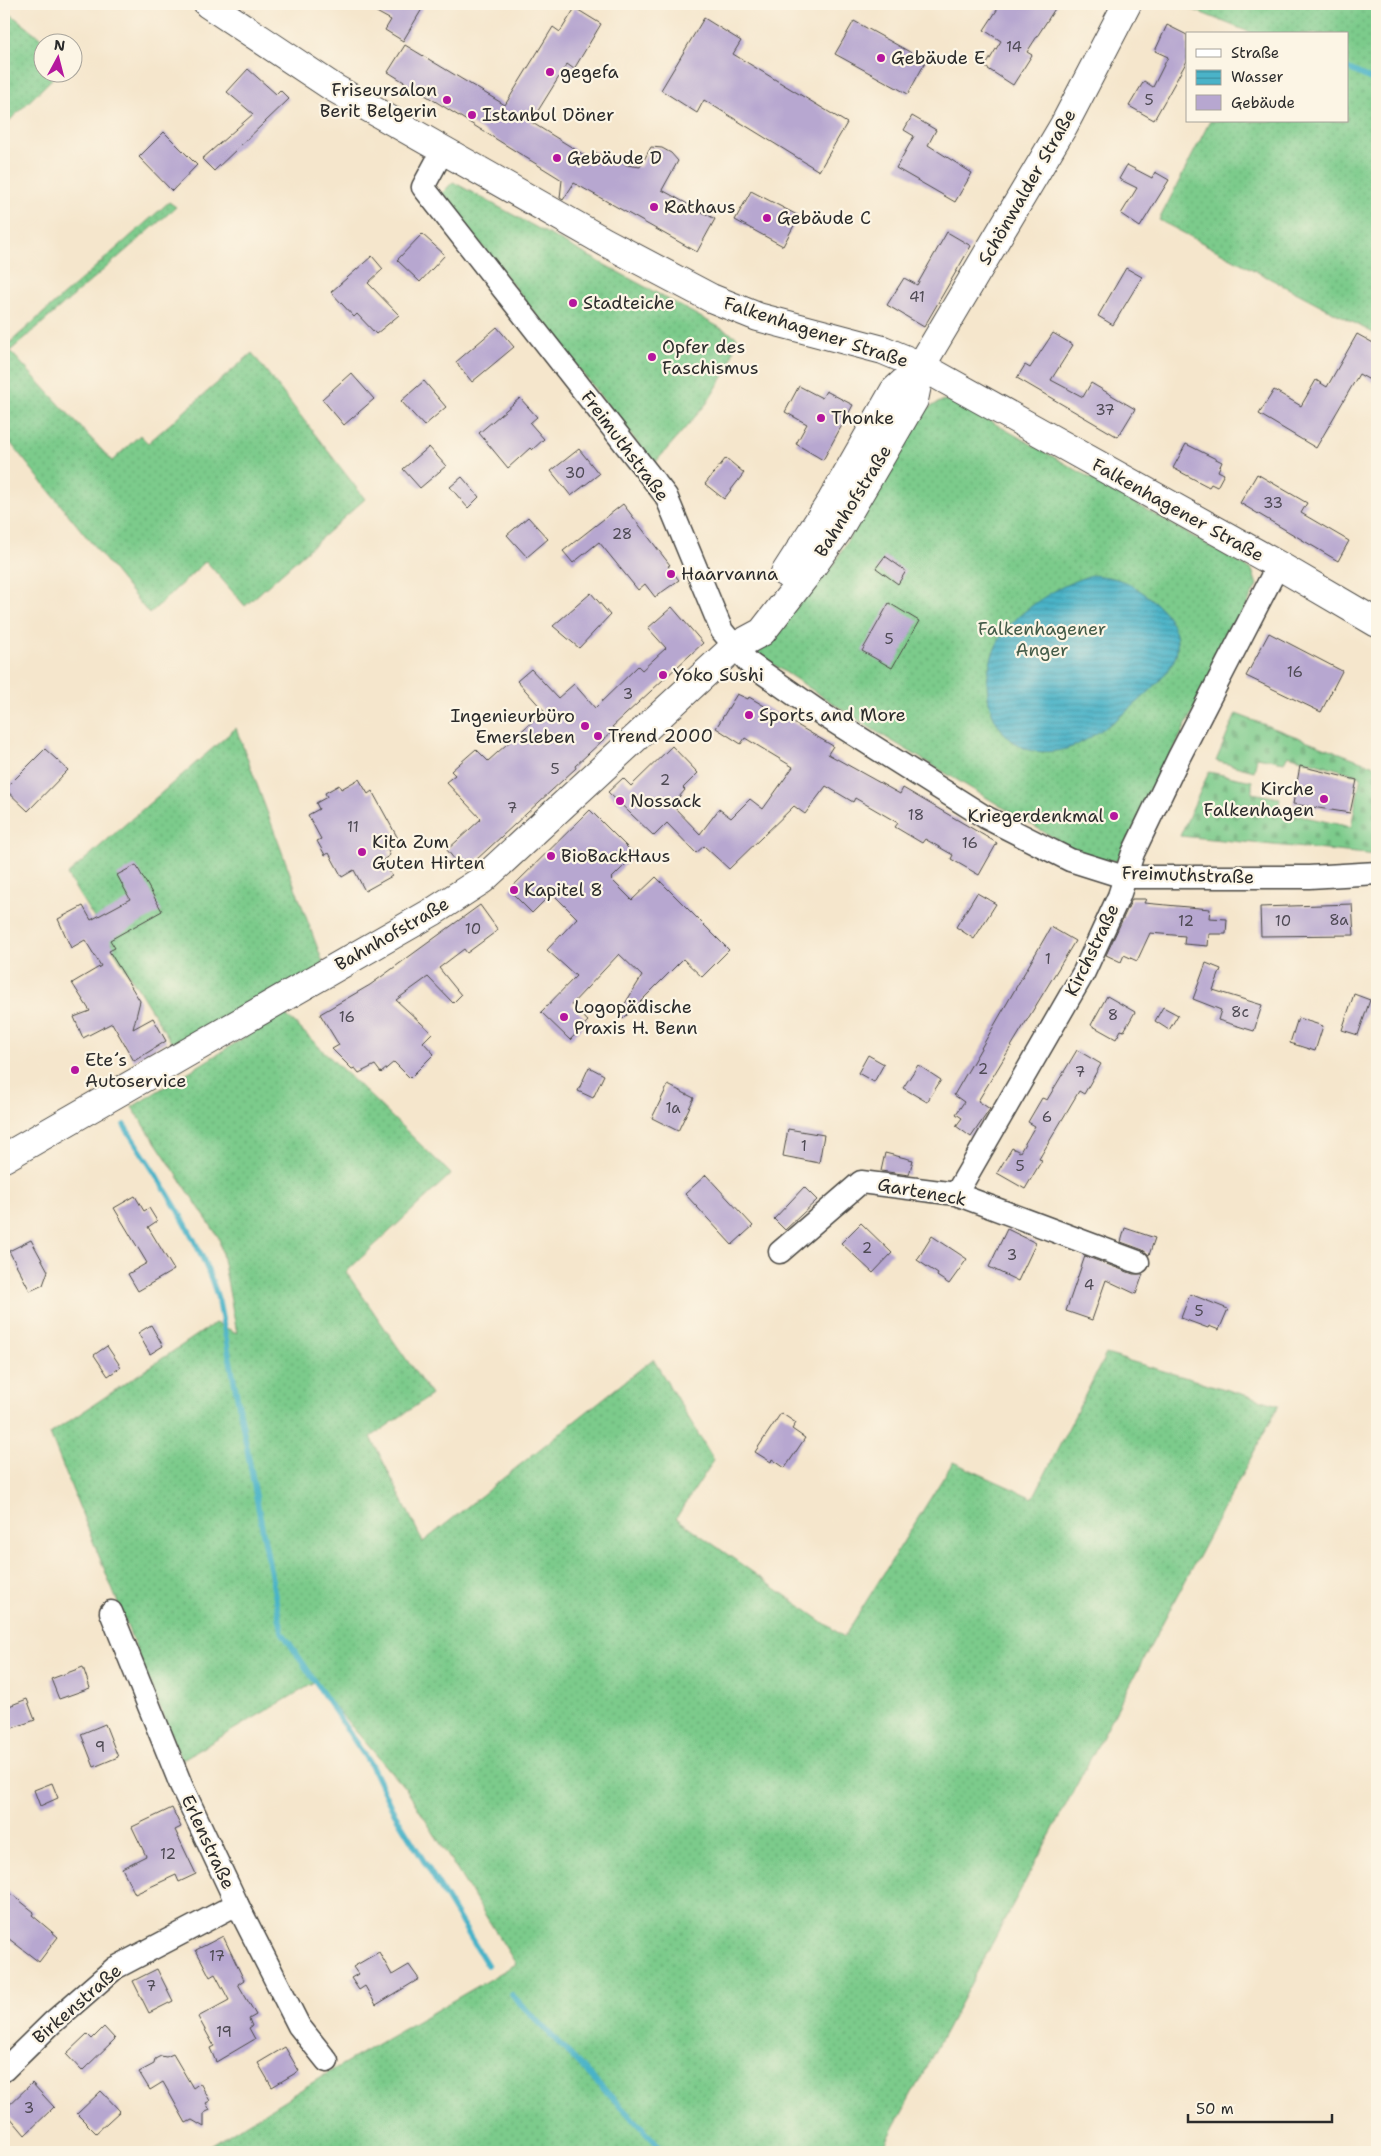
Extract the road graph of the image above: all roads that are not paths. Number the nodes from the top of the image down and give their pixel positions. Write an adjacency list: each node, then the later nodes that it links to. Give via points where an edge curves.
1 (208, 4): 3 (main road, Falkenhagener Straße, via 334,88)
2 (1127, 4): 4 (main road, Schönwalder Straße, via 1064,125)
3 (443, 150): 4 (main road, Falkenhagener Straße, via 710,298 758,317 883,350); 7 (street, Freimuthstraße, via 423,187 666,496 722,630)
4 (921, 366): 5 (main road, Falkenhagener Straße); 7 (main road, Bahnhofstraße, via 914,400 836,532 762,632)
5 (1278, 565): 6 (main road, Falkenhagener Straße); 9 (street, Kirchstraße, via 1179,756)
6 (1377, 623)
7 (734, 647): 9 (street, Freimuthstraße, via 749,663 825,716 986,817 1070,860); 10 (main road, Bahnhofstraße, via 482,880 434,911)
8 (1377, 874): 9 (street, Freimuthstraße)
9 (1124, 877): 11 (street, Kirchstraße, via 1119,896 1084,972)
10 (4, 1158)
11 (956, 1194): 12 (street, Garteneck, via 862,1182); 13 (street, Garteneck)
12 (780, 1252)
13 (1138, 1262)
14 (111, 1612): 15 (street, Erlenstraße, via 181,1785)
15 (237, 1904): 16 (street, Erlenstraße, via 299,2026); 17 (street, Birkenstraße, via 115,1968)
16 (327, 2061)
17 (4, 2070)

